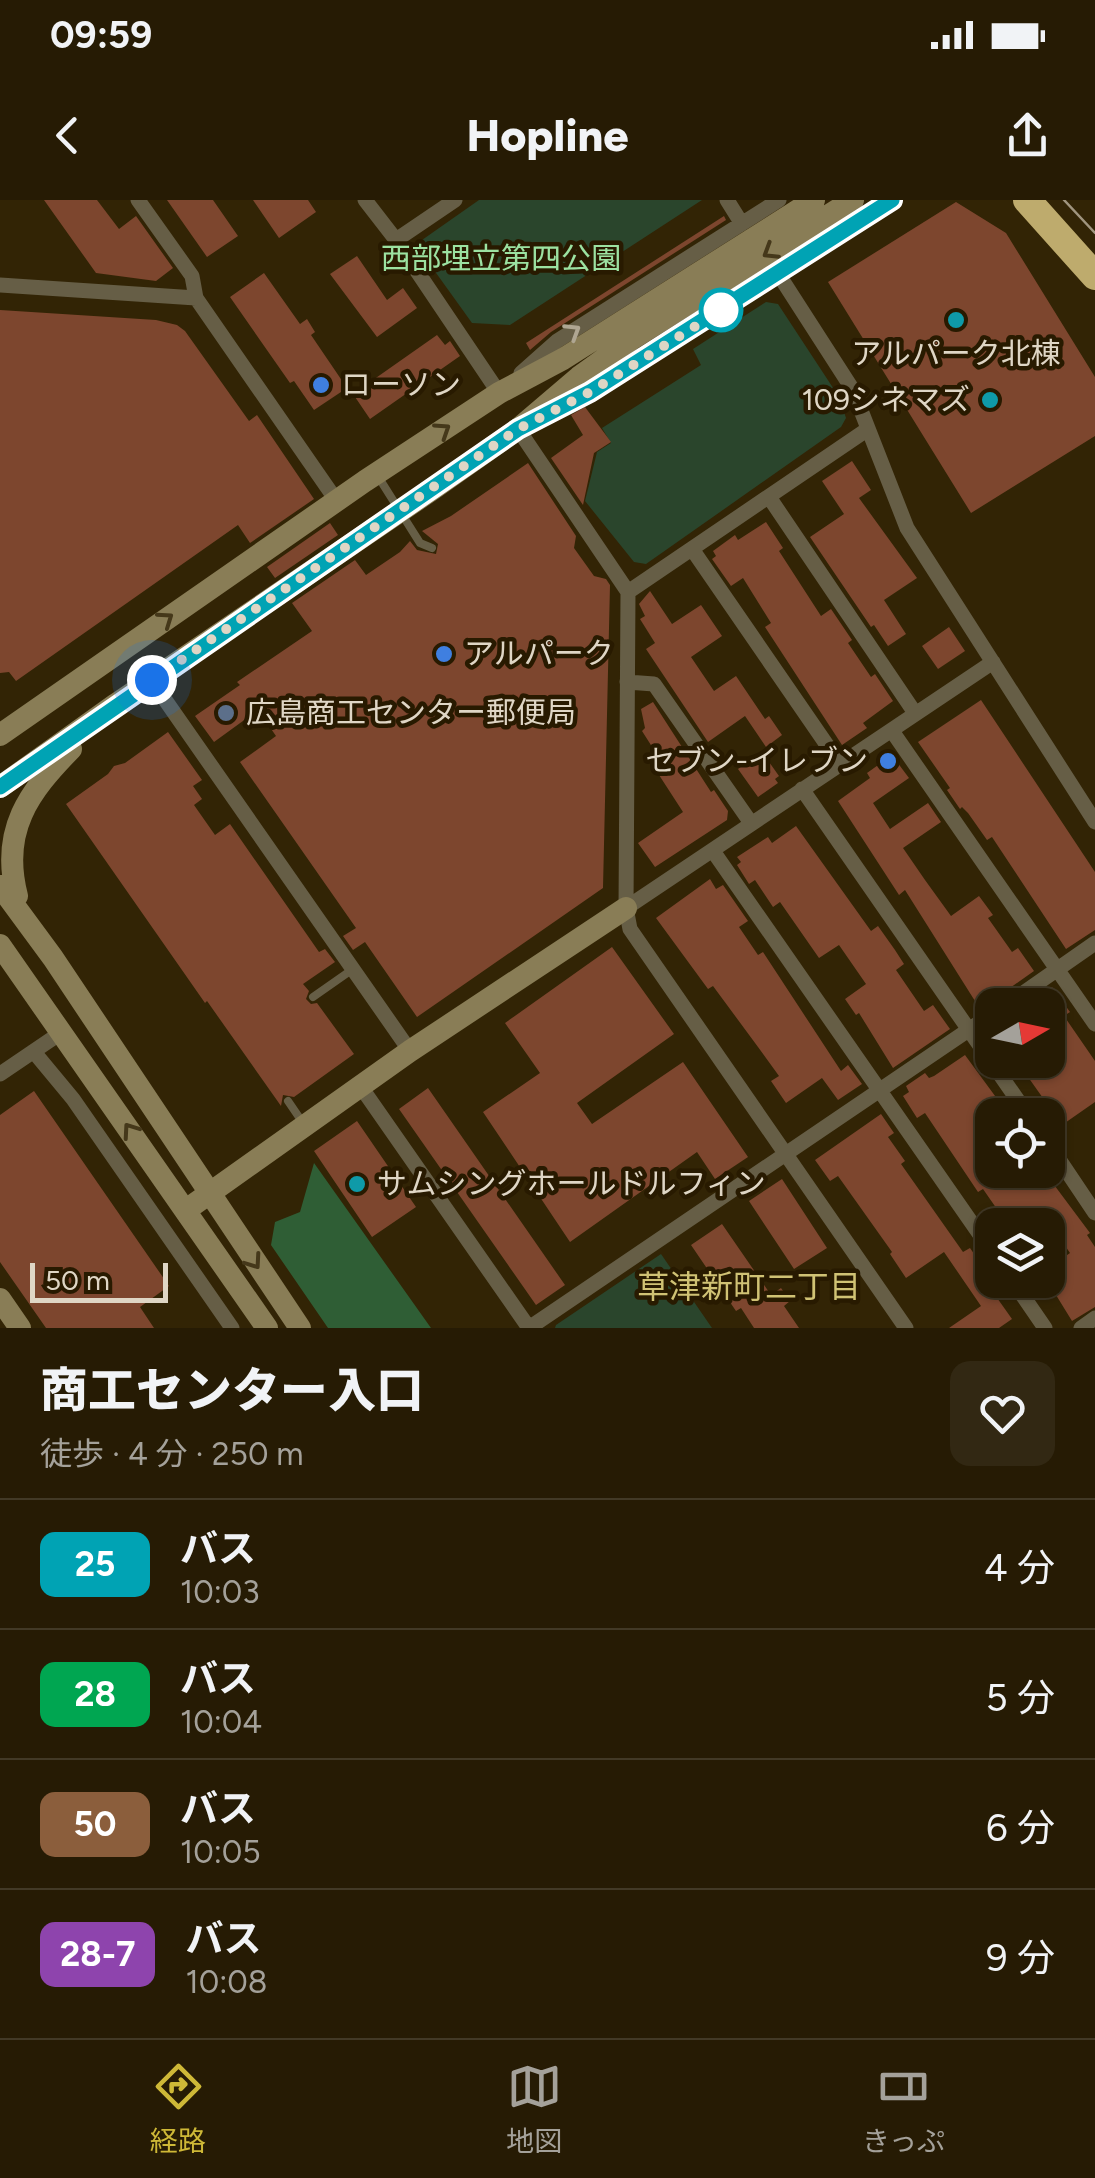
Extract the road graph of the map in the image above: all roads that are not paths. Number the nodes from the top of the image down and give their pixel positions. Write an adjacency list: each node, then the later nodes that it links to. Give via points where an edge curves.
1 (138, 200): 15 (street, via 192,276)
2 (365, 200): 11 (street)
3 (455, 200): 11 (street)
4 (727, 200): 10 (street)
5 (779, 200): 10 (street)
6 (814, 200): 16 (street)
7 (853, 200): 16 (street, one-way to 16)
8 (892, 200): 12 (street)
9 (1027, 200): 13 (highway)
10 (742, 224): 17 (street, one-way to 10, via 557,341)
11 (396, 240): 17 (street)
12 (778, 275): 18 (street); 19 (street, via 854,390)
13 (1095, 276)
14 (0, 285): 15 (street)
15 (196, 298): 22 (street)
16 (627, 331): 17 (street); 18 (street)
17 (499, 393): 20 (street, one-way to 17)
18 (518, 429): 23 (street); 26 (street)
19 (868, 429): 21 (street); 27 (street, via 907,528)
20 (376, 474): 22 (street); 23 (lane)
21 (769, 498): 25 (street); 32 (street)
22 (336, 500): 30 (street, one-way to 22)
23 (400, 512): 24 (lane, via 420,543); 28 (street)
24 (432, 548)
25 (692, 549): 26 (street); 36 (street)
26 (628, 592): 29 (street)
27 (993, 662): 32 (street); 39 (street)
28 (152, 680): 31 (street); 48 (street)
29 (627, 682): 40 (street, via 654,684); 43 (street)
30 (68, 687): 33 (street); 35 (street)
31 (116, 704): 37 (street); 46 (street, via 26,795 10,822 6,874)
32 (914, 713): 34 (street)
33 (0, 720)
34 (892, 731): 36 (street); 49 (street)
35 (0, 735)
36 (840, 764): 38 (street)
37 (0, 787)
38 (802, 789): 40 (street); 55 (street)
39 (1095, 822)
40 (752, 823): 41 (street)
41 (713, 850): 43 (street); 61 (street)
42 (0, 886): 46 (street)
43 (626, 908): 57 (street); 65 (street, via 630,929)
44 (1095, 942): 49 (street)
45 (0, 945): 52 (street)
46 (52, 958): 67 (street)
47 (0, 966): 52 (street, via 21,996)
48 (353, 969): 51 (lane); 57 (street)
49 (1057, 970): 50 (street); 53 (street)
50 (1031, 988)
51 (313, 997)
52 (46, 1008): 56 (street)
53 (1095, 1024)
54 (975, 1026): 55 (street)
55 (970, 1030): 61 (street); 62 (street)
56 (62, 1032): 58 (street); 68 (street, one-way to 56)
57 (410, 1051): 60 (street)
58 (34, 1052): 59 (street); 75 (street)
59 (0, 1074)
60 (361, 1087): 64 (street); 78 (street)
61 (881, 1091): 65 (street); 70 (street)
62 (1016, 1098)
63 (288, 1101): 64 (lane)
64 (305, 1126): 67 (street)
65 (785, 1154): 78 (street); 79 (street)
66 (1065, 1168): 69 (street)
67 (208, 1195): 68 (street); 77 (street, one-way to 77)
68 (186, 1210): 76 (street)
69 (1095, 1212)
70 (975, 1227)
71 (0, 1298): 74 (street)
72 (1024, 1298): 80 (street)
73 (1095, 1318): 81 (street)
74 (20, 1328)
75 (232, 1328)
76 (267, 1328)
77 (300, 1328)
78 (529, 1328)
79 (906, 1328)
80 (1045, 1328)
81 (1081, 1328)

